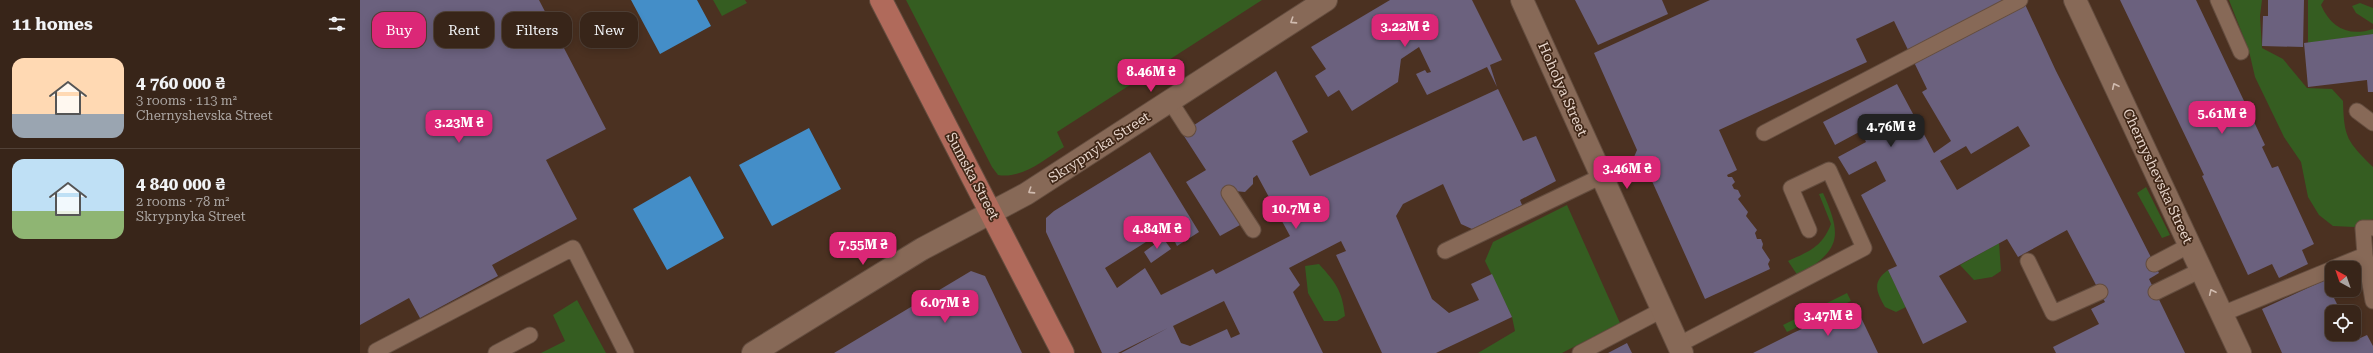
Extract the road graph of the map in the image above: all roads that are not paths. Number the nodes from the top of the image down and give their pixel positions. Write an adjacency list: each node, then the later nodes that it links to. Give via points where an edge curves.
1 (881, 0): 15 (main road, Sumska Street)
2 (1326, 0): 8 (street, Skrypnyka Street, one-way to 8)
3 (1522, 0): 13 (street, Hoholya Street)
4 (2020, 0): 12 (lane)
5 (2076, 0): 19 (street, Chernyshevska Street, one-way to 5)
6 (2218, 0): 7 (lane)
7 (2241, 52)
8 (1170, 101): 11 (lane); 15 (street, Skrypnyka Street, one-way to 15, via 1026,194)
9 (2357, 110): 10 (lane)
10 (2373, 123)
11 (1188, 129)
12 (1764, 132)
13 (1602, 176): 20 (lane); 30 (street, Hoholya Street)
14 (1229, 193): 17 (lane)
15 (992, 212): 37 (street, Skrypnyka Street, via 922,249); 38 (main road, Sumska Street)
16 (2373, 228): 21 (lane, via 2363,228)
17 (1253, 230)
18 (1808, 230): 33 (lane, via 1791,188 1829,170 1864,248)
19 (2190, 245): 24 (lane); 25 (street, Chernyshevska Street)
20 (1445, 251)
21 (2365, 255): 23 (lane); 29 (lane)
22 (2028, 261): 27 (lane, via 2053,313)
23 (2350, 261)
24 (2154, 264)
25 (2201, 270): 28 (lane); 31 (street, Chernyshevska Street, one-way to 25)
26 (2325, 271): 31 (lane)
27 (2100, 292)
28 (2156, 292)
29 (2373, 301)
30 (1662, 310): 33 (street, Hoholya Street); 39 (lane)
31 (2222, 314): 40 (street, Chernyshevska Street)
32 (530, 335): 35 (lane)
33 (1680, 349)
34 (377, 353): 36 (lane, via 376,351 573,248)
35 (496, 353)
36 (626, 353)
37 (753, 353)
38 (1063, 353)
39 (1580, 353)
40 (2240, 353)

